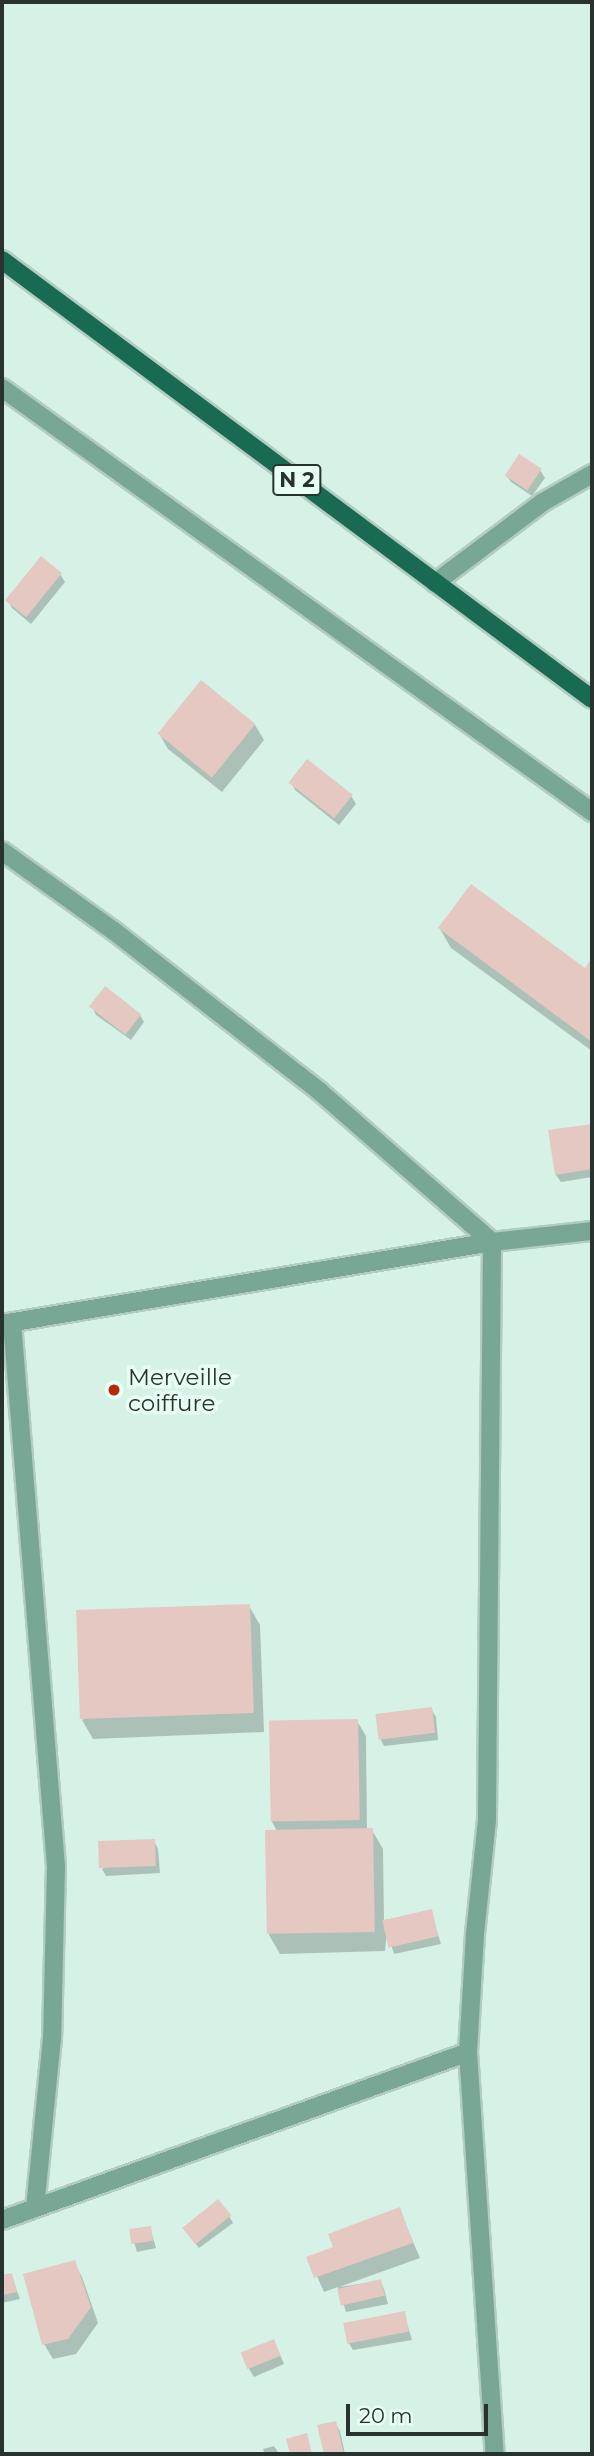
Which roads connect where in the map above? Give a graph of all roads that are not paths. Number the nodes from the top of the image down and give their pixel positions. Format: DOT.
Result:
graph roads {
  1 [pos="2,260"];
  2 [pos="2,388"];
  3 [pos="592,474"];
  4 [pos="435,583"];
  5 [pos="592,699"];
  6 [pos="592,812"];
  7 [pos="2,851"];
  8 [pos="592,1231"];
  9 [pos="492,1242"];
  10 [pos="7,1323"];
  11 [pos="468,2052"];
  12 [pos="35,2208"];
  13 [pos="2,2220"];
  14 [pos="495,2454"];
  1 -- 4 [label="main road, N 2"];
  2 -- 6 [label="street"];
  3 -- 4 [label="street"];
  4 -- 5 [label="main road, N 2"];
  7 -- 9 [label="street"];
  8 -- 9 [label="street"];
  9 -- 10 [label="street"];
  9 -- 11 [label="street"];
  10 -- 12 [label="street"];
  11 -- 12 [label="street"];
  11 -- 14 [label="street"];
  12 -- 13 [label="street"];
}
